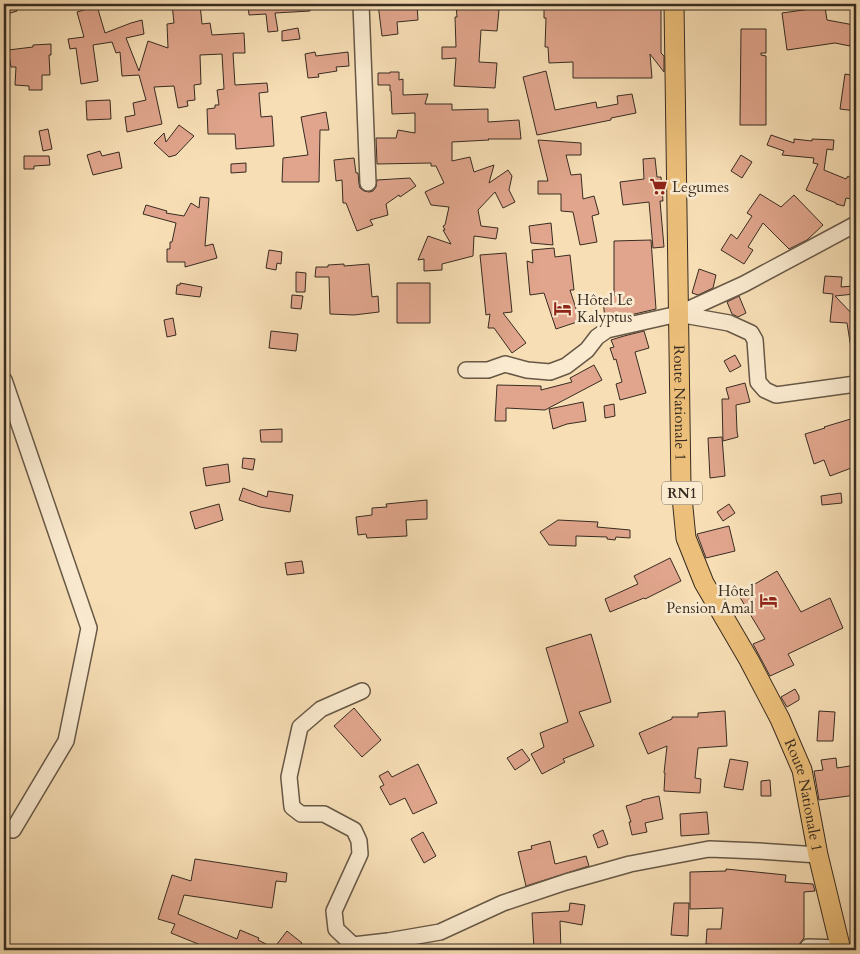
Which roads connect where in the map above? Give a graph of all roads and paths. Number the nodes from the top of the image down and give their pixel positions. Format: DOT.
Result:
graph roads {
  1 [pos="361,4"];
  2 [pos="674,4"];
  3 [pos="368,183"];
  4 [pos="856,224"];
  5 [pos="678,314"];
  6 [pos="466,370"];
  7 [pos="4,380"];
  8 [pos="856,384"];
  9 [pos="362,691"];
  10 [pos="13,830"];
  11 [pos="818,855"];
  12 [pos="808,947"];
  13 [pos="841,949"];
  1 -- 3 [label="street"];
  2 -- 5 [label="main road, Route Nationale 1 / RN1"];
  4 -- 5 [label="street"];
  5 -- 6 [label="street"];
  5 -- 8 [label="street"];
  5 -- 11 [label="main road, Route Nationale 1 / RN1"];
  7 -- 10 [label="street"];
  9 -- 11 [label="street"];
  11 -- 13 [label="main road, Route Nationale 1 / RN1"];
  12 -- 13 [label="street"];
}
